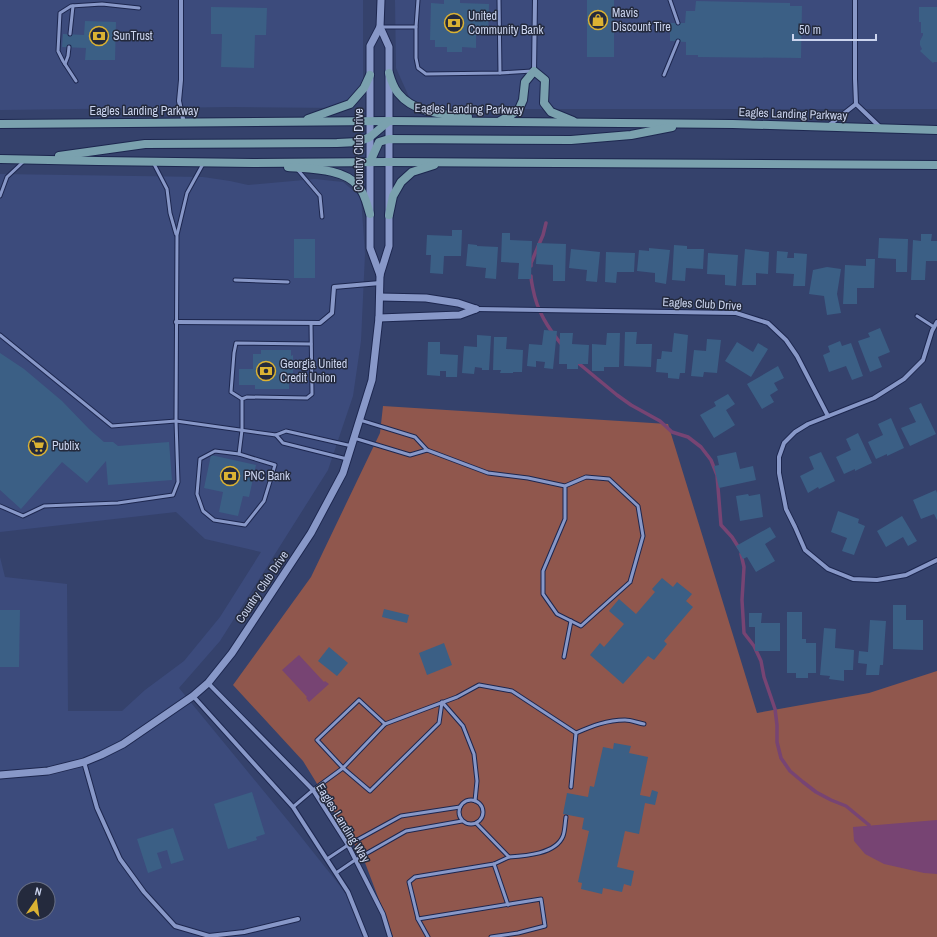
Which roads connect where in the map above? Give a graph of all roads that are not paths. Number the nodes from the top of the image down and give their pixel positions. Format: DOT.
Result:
graph roads {
  1 [pos="181,0"];
  2 [pos="381,0"];
  3 [pos="418,0"];
  4 [pos="499,0"];
  5 [pos="535,0"];
  6 [pos="670,0"];
  7 [pos="855,0"];
  8 [pos="73,6"];
  9 [pos="139,8"];
  10 [pos="678,23"];
  11 [pos="380,26"];
  12 [pos="416,27"];
  13 [pos="70,34"];
  14 [pos="678,42"];
  15 [pos="69,48"];
  16 [pos="65,64"];
  17 [pos="534,71"];
  18 [pos="389,73"];
  19 [pos="500,74"];
  20 [pos="370,75"];
  21 [pos="664,75"];
  22 [pos="76,80"];
  23 [pos="856,104"];
  24 [pos="370,121"];
  25 [pos="389,121"];
  26 [pos="300,122"];
  27 [pos="499,122"];
  28 [pos="577,122"];
  29 [pos="184,123"];
  30 [pos="0,124"];
  31 [pos="689,124"];
  32 [pos="827,126"];
  33 [pos="882,129"];
  34 [pos="937,130"];
  35 [pos="370,136"];
  36 [pos="389,139"];
  37 [pos="0,159"];
  38 [pos="25,159"];
  39 [pos="35,160"];
  40 [pos="153,162"];
  41 [pos="204,162"];
  42 [pos="370,162"];
  43 [pos="389,162"];
  44 [pos="447,162"];
  45 [pos="253,163"];
  46 [pos="937,165"];
  47 [pos="296,168"];
  48 [pos="0,196"];
  49 [pos="370,214"];
  50 [pos="389,215"];
  51 [pos="322,216"];
  52 [pos="177,235"];
  53 [pos="380,275"];
  54 [pos="235,280"];
  55 [pos="288,282"];
  56 [pos="380,283"];
  57 [pos="380,297"];
  58 [pos="476,309"];
  59 [pos="916,316"];
  60 [pos="379,318"];
  61 [pos="176,322"];
  62 [pos="937,322"];
  63 [pos="311,323"];
  64 [pos="934,327"];
  65 [pos="0,335"];
  66 [pos="311,344"];
  67 [pos="242,399"];
  68 [pos="828,416"];
  69 [pos="176,420"];
  70 [pos="360,420"];
  71 [pos="242,430"];
  72 [pos="276,435"];
  73 [pos="354,438"];
  74 [pos="352,446"];
  75 [pos="427,450"];
  76 [pos="239,454"];
  77 [pos="347,459"];
  78 [pos="565,486"];
  79 [pos="0,506"];
  80 [pos="937,560"];
  81 [pos="572,621"];
  82 [pos="564,657"];
  83 [pos="208,683"];
  84 [pos="193,696"];
  85 [pos="442,702"];
  86 [pos="385,724"];
  87 [pos="644,724"];
  88 [pos="576,733"];
  89 [pos="84,762"];
  90 [pos="343,768"];
  91 [pos="0,775"];
  92 [pos="571,787"];
  93 [pos="313,790"];
  94 [pos="475,801"];
  95 [pos="460,806"];
  96 [pos="293,807"];
  97 [pos="566,817"];
  98 [pos="462,821"];
  99 [pos="476,823"];
  100 [pos="348,845"];
  101 [pos="509,857"];
  102 [pos="327,859"];
  103 [pos="355,860"];
  104 [pos="494,864"];
  105 [pos="336,873"];
  106 [pos="508,905"];
  107 [pos="298,918"];
  108 [pos="418,919"];
  109 [pos="224,936"];
  110 [pos="366,937"];
  111 [pos="390,937"];
  112 [pos="428,937"];
  113 [pos="491,937"];
  1 -- 29 [label="street"];
  2 -- 11 [label="street, Country Club Drive"];
  3 -- 12 [label="lane"];
  4 -- 19 [label="lane"];
  5 -- 17 [label="street"];
  6 -- 10 [label="lane"];
  7 -- 23 [label="street"];
  8 -- 9 [label="lane"];
  8 -- 13 [label="lane"];
  8 -- 16 [label="lane"];
  11 -- 12 [label="lane"];
  11 -- 18 [label="street, Country Club Drive"];
  11 -- 20 [label="street, Country Club Drive"];
  12 -- 19 [label="lane"];
  14 -- 21 [label="lane"];
  15 -- 16 [label="lane"];
  16 -- 22 [label="lane"];
  17 -- 19 [label="lane"];
  17 -- 27 [label="main road"];
  17 -- 28 [label="main road"];
  18 -- 25 [label="street, Country Club Drive"];
  18 -- 27 [label="main road"];
  20 -- 24 [label="street, Country Club Drive"];
  20 -- 26 [label="main road"];
  23 -- 32 [label="street"];
  23 -- 33 [label="street"];
  24 -- 25 [label="main road, Eagles Landing Parkway"];
  24 -- 26 [label="main road, Eagles Landing Parkway"];
  24 -- 35 [label="street, Country Club Drive"];
  25 -- 27 [label="main road, Eagles Landing Parkway"];
  25 -- 35 [label="main road"];
  25 -- 36 [label="street, Country Club Drive"];
  26 -- 29 [label="main road, Eagles Landing Parkway"];
  27 -- 28 [label="main road, Eagles Landing Parkway"];
  28 -- 31 [label="main road, Eagles Landing Parkway"];
  29 -- 30 [label="main road, Eagles Landing Parkway"];
  31 -- 32 [label="main road, Eagles Landing Parkway"];
  31 -- 36 [label="main road"];
  32 -- 33 [label="main road, Eagles Landing Parkway"];
  33 -- 34 [label="main road, Eagles Landing Parkway"];
  35 -- 39 [label="main road"];
  35 -- 42 [label="street, Country Club Drive"];
  36 -- 42 [label="main road"];
  36 -- 43 [label="street, Country Club Drive"];
  37 -- 38 [label="main road"];
  38 -- 39 [label="main road"];
  38 -- 48 [label="lane"];
  39 -- 40 [label="main road"];
  40 -- 41 [label="main road"];
  40 -- 52 [label="lane"];
  41 -- 45 [label="main road"];
  41 -- 52 [label="lane"];
  42 -- 43 [label="main road"];
  42 -- 45 [label="main road"];
  42 -- 49 [label="street, Country Club Drive"];
  43 -- 44 [label="main road"];
  43 -- 50 [label="street, Country Club Drive"];
  44 -- 46 [label="main road"];
  44 -- 50 [label="main road"];
  45 -- 47 [label="main road"];
  47 -- 49 [label="main road"];
  47 -- 51 [label="lane"];
  49 -- 53 [label="street, Country Club Drive"];
  50 -- 53 [label="street, Country Club Drive"];
  52 -- 61 [label="lane"];
  53 -- 56 [label="street, Country Club Drive"];
  54 -- 55 [label="lane"];
  56 -- 57 [label="street, Country Club Drive"];
  56 -- 63 [label="street"];
  57 -- 58 [label="street"];
  57 -- 60 [label="street, Country Club Drive"];
  58 -- 60 [label="street"];
  58 -- 68 [label="street, Eagles Club Drive"];
  59 -- 64 [label="lane"];
  60 -- 70 [label="street, Country Club Drive"];
  61 -- 63 [label="street"];
  61 -- 69 [label="lane"];
  62 -- 64 [label="street"];
  63 -- 66 [label="lane"];
  64 -- 68 [label="street"];
  65 -- 69 [label="lane"];
  66 -- 67 [label="lane"];
  66 -- 67 [label="lane"];
  67 -- 71 [label="lane"];
  68 -- 80 [label="street"];
  69 -- 71 [label="lane"];
  69 -- 79 [label="lane"];
  70 -- 73 [label="street, Country Club Drive"];
  70 -- 75 [label="lane"];
  71 -- 72 [label="lane"];
  71 -- 76 [label="lane"];
  72 -- 74 [label="lane"];
  72 -- 77 [label="lane"];
  73 -- 74 [label="street, Country Club Drive"];
  73 -- 75 [label="lane"];
  74 -- 77 [label="street, Country Club Drive"];
  75 -- 78 [label="lane"];
  76 -- 76 [label="lane"];
  77 -- 83 [label="street, Country Club Drive"];
  78 -- 81 [label="lane"];
  78 -- 81 [label="lane"];
  81 -- 82 [label="lane"];
  83 -- 84 [label="street, Country Club Drive"];
  83 -- 93 [label="street, Eagles Landing Way"];
  84 -- 89 [label="street, Country Club Drive"];
  84 -- 96 [label="street"];
  85 -- 86 [label="lane"];
  85 -- 88 [label="lane"];
  85 -- 90 [label="lane"];
  85 -- 94 [label="lane"];
  86 -- 90 [label="lane"];
  86 -- 90 [label="lane"];
  87 -- 88 [label="lane"];
  88 -- 92 [label="lane"];
  89 -- 91 [label="street, Country Club Drive"];
  89 -- 109 [label="street"];
  90 -- 93 [label="lane"];
  93 -- 96 [label="lane"];
  93 -- 100 [label="street, Eagles Landing Way"];
  94 -- 95 [label="lane"];
  94 -- 99 [label="lane"];
  95 -- 98 [label="lane"];
  95 -- 100 [label="lane"];
  96 -- 102 [label="street"];
  97 -- 101 [label="lane"];
  98 -- 99 [label="lane"];
  98 -- 103 [label="lane"];
  99 -- 101 [label="lane"];
  100 -- 102 [label="lane"];
  100 -- 103 [label="street, Eagles Landing Way"];
  101 -- 104 [label="lane"];
  102 -- 105 [label="street"];
  103 -- 105 [label="lane"];
  103 -- 111 [label="street, Eagles Landing Way"];
  104 -- 106 [label="lane"];
  104 -- 108 [label="lane"];
  105 -- 110 [label="street"];
  106 -- 108 [label="lane"];
  106 -- 113 [label="lane"];
  107 -- 109 [label="street"];
  108 -- 112 [label="lane"];
}
